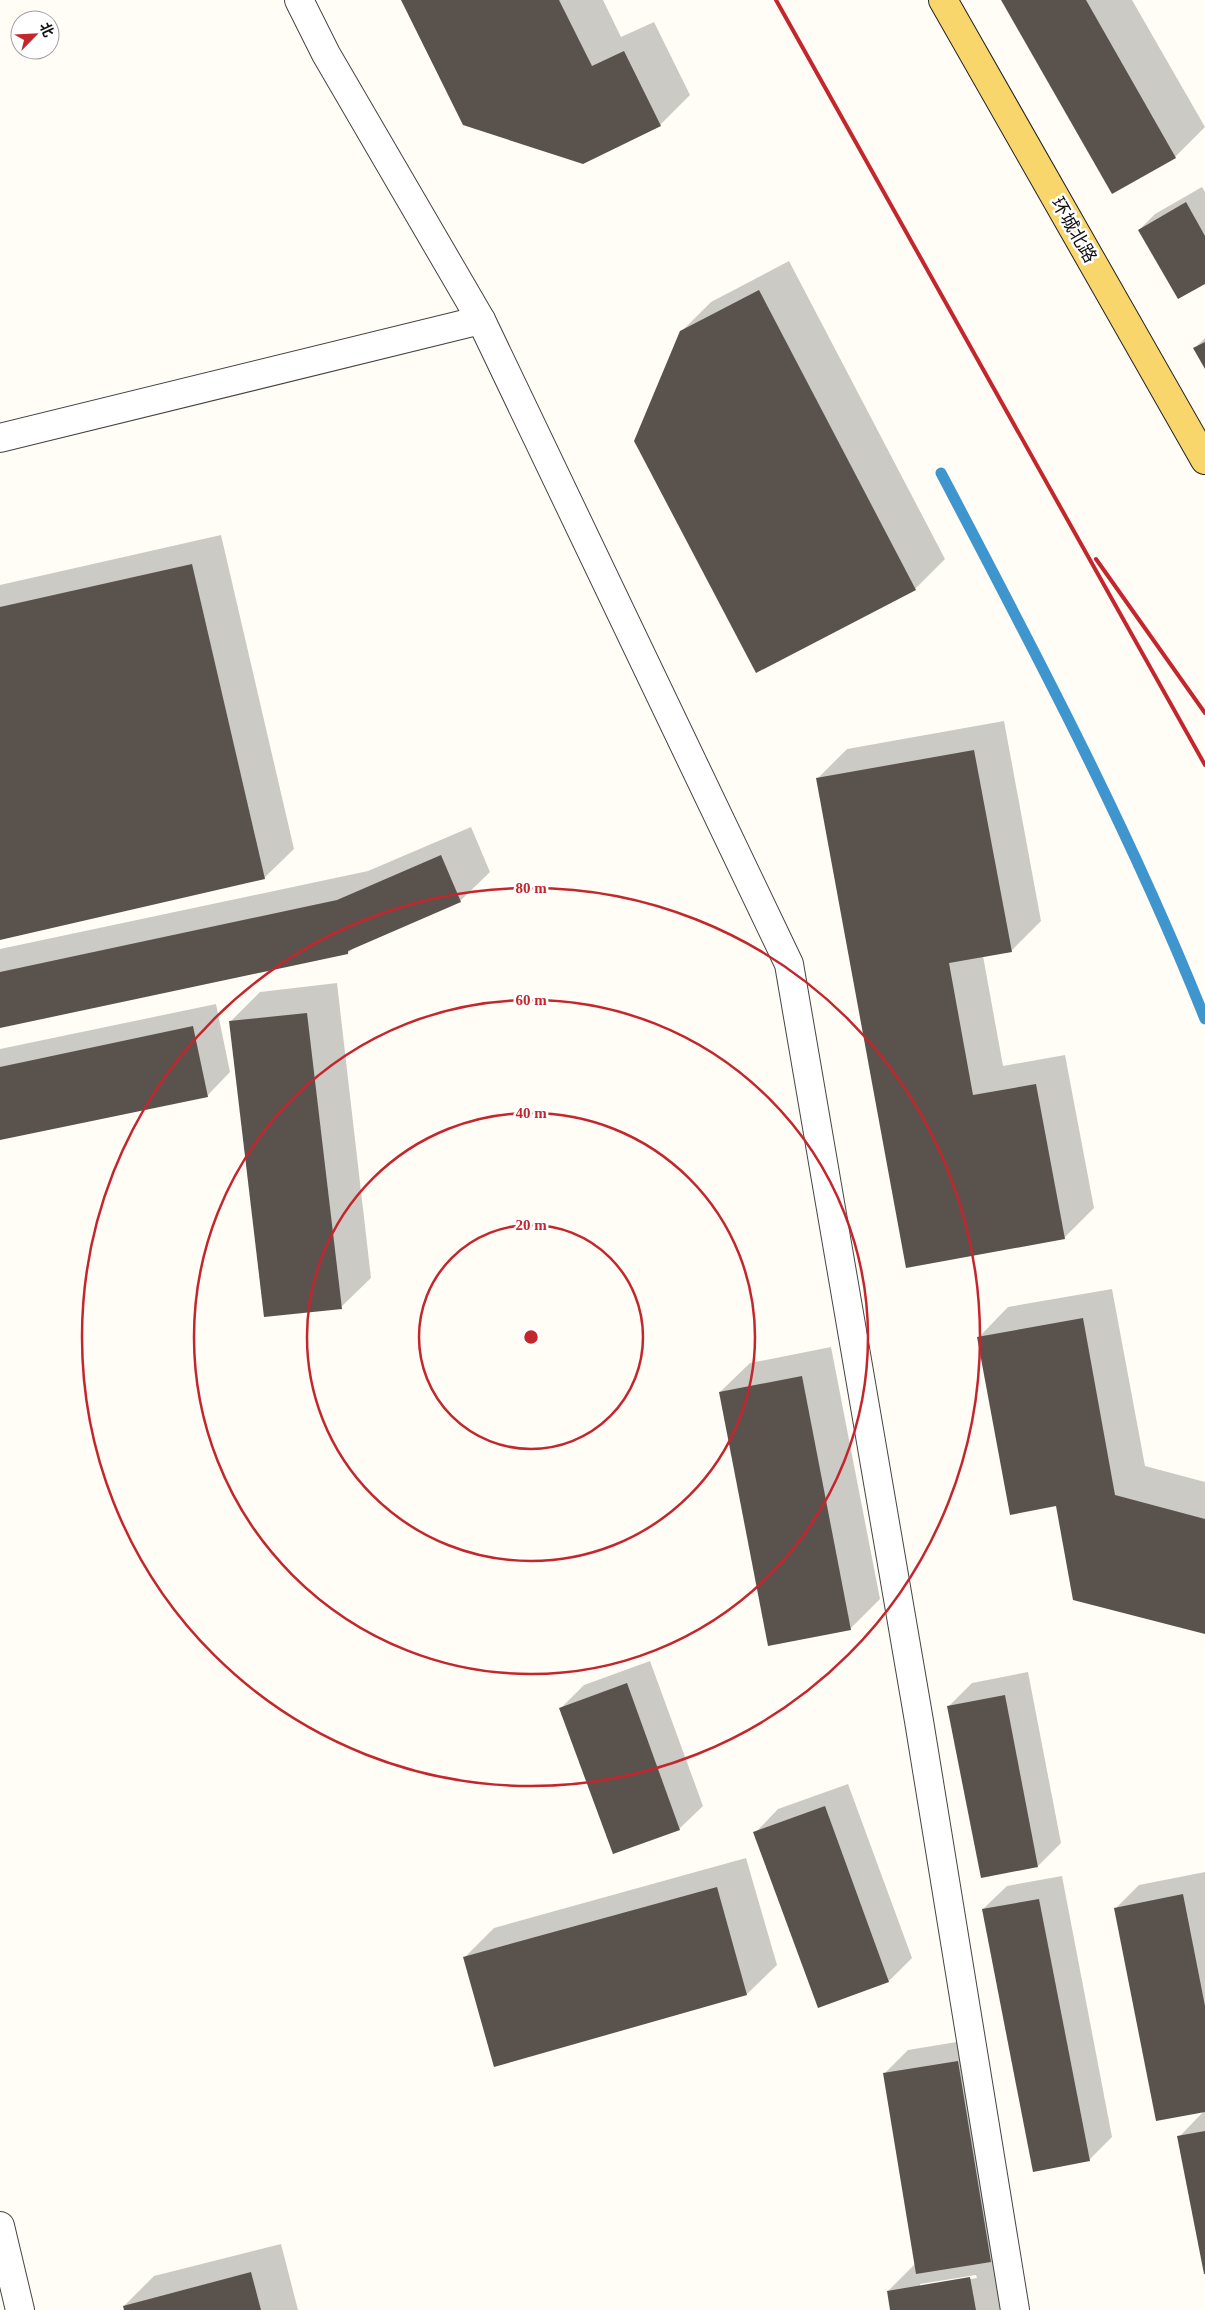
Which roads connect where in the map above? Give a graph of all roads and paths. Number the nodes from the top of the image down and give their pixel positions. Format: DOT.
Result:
graph roads {
  1 [pos="299,0"];
  2 [pos="943,0"];
  3 [pos="481,320"];
  4 [pos="0,438"];
  5 [pos="1205,460"];
  6 [pos="0,2226"];
  7 [pos="20,2310"];
  8 [pos="1015,2310"];
  1 -- 3 [label="street"];
  2 -- 5 [label="main road, 环城北路"];
  3 -- 4 [label="street"];
  3 -- 8 [label="street"];
  6 -- 7 [label="street"];
}
